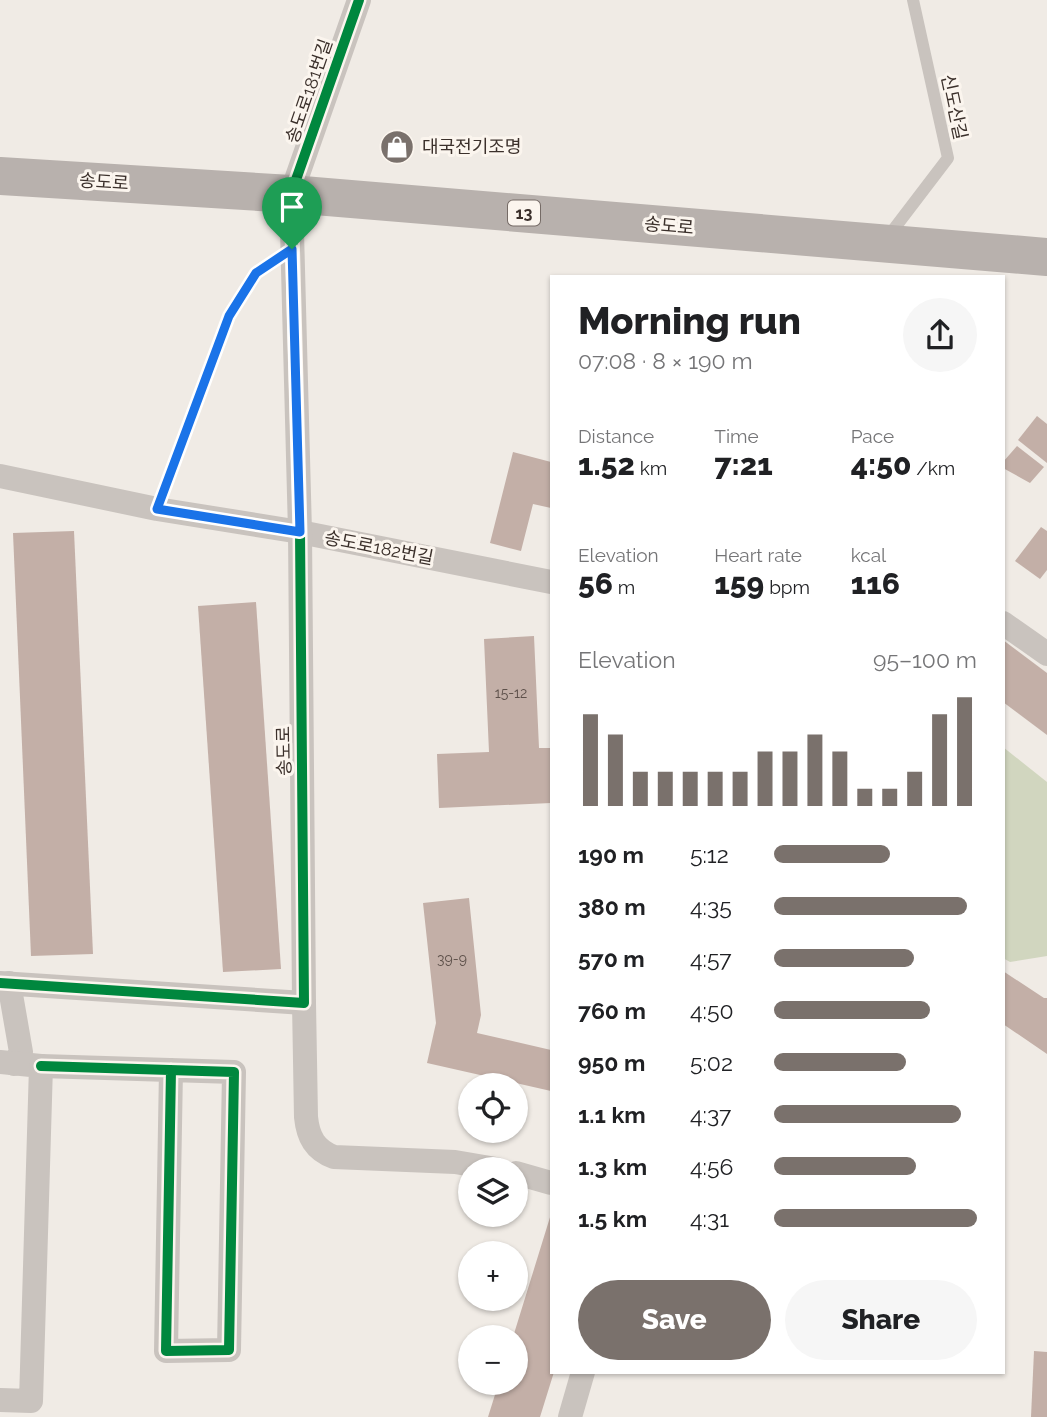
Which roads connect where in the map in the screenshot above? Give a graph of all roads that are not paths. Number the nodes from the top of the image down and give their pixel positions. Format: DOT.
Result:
graph roads {
  1 [pos="359,0"];
  2 [pos="913,0"];
  3 [pos="0,176"];
  4 [pos="291,194"];
  5 [pos="883,244"];
  6 [pos="292,249"];
  7 [pos="1047,257"];
  8 [pos="0,476"];
  9 [pos="157,509"];
  10 [pos="300,532"];
  11 [pos="550,582"];
  12 [pos="1005,623"];
  13 [pos="1047,654"];
  14 [pos="4,983"];
  15 [pos="304,1003"];
  16 [pos="7,1063"];
  17 [pos="41,1066"];
  18 [pos="171,1070"];
  19 [pos="458,1163"];
  20 [pos="528,1176"];
  21 [pos="550,1183"];
  22 [pos="582,1374"];
  23 [pos="0,1400"];
  24 [pos="570,1417"];
  1 -- 4 [label="street, 송도로181번길"];
  2 -- 5 [label="lane, 신도산길"];
  3 -- 4 [label="main road, 송도로 / 13"];
  4 -- 5 [label="main road, 송도로 / 13"];
  4 -- 6 [label="street, 송도로"];
  5 -- 7 [label="main road, 송도로 / 13"];
  6 -- 9 [label="lane"];
  6 -- 10 [label="street, 송도로"];
  8 -- 9 [label="street, 송도로182번길"];
  9 -- 10 [label="street, 송도로182번길"];
  10 -- 11 [label="street, 송도로182번길"];
  10 -- 15 [label="street, 송도로"];
  12 -- 13 [label="street"];
  14 -- 15 [label="street"];
  14 -- 16 [label="street"];
  15 -- 19 [label="street, 송도로"];
  16 -- 17 [label="street"];
  17 -- 18 [label="street"];
  17 -- 23 [label="street"];
  18 -- 18 [label="street"];
  20 -- 21 [label="street"];
  22 -- 24 [label="street"];
}
